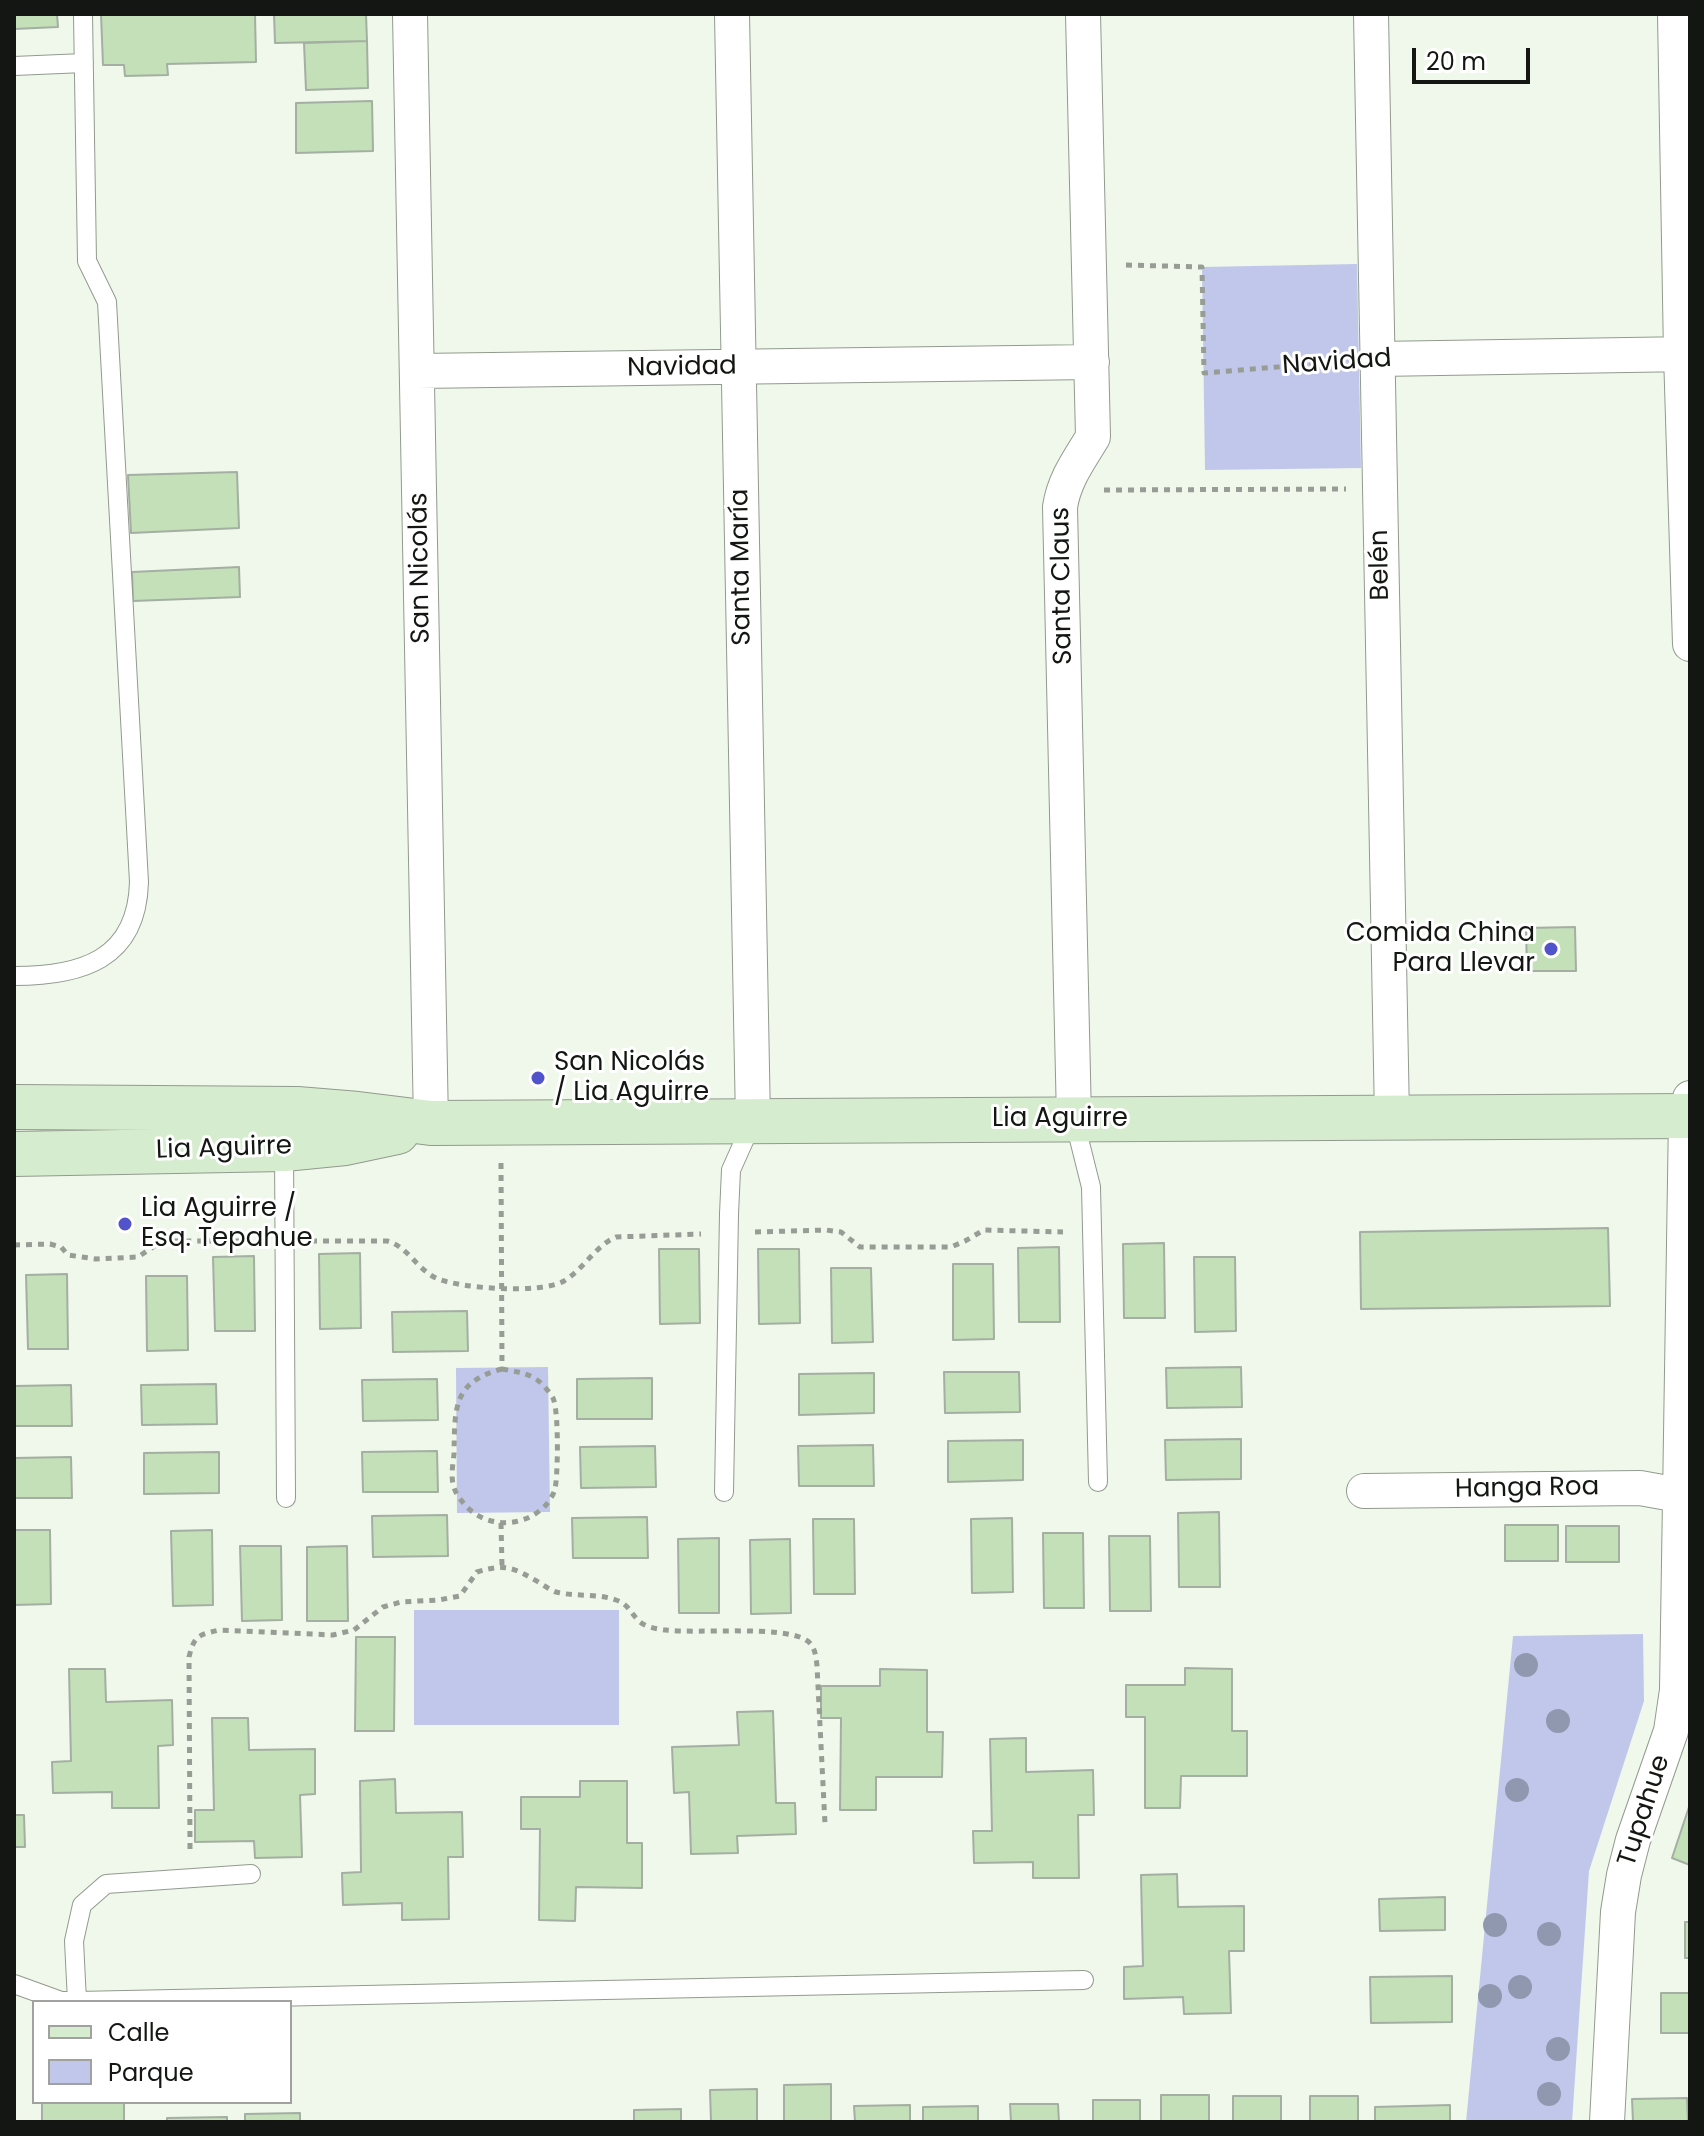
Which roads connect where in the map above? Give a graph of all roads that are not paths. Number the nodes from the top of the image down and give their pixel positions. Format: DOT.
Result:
graph roads {
  1 [pos="83,14"];
  2 [pos="410,14"];
  3 [pos="732,14"];
  4 [pos="1083,14"];
  5 [pos="1371,14"];
  6 [pos="1675,14"];
  7 [pos="84,63"];
  8 [pos="14,66"];
  9 [pos="1686,354"];
  10 [pos="1377,359"];
  11 [pos="1092,362"];
  12 [pos="739,367"];
  13 [pos="417,371"];
  14 [pos="1690,644"];
  15 [pos="14,976"];
  16 [pos="14,1107"];
  17 [pos="1689,1110"];
  18 [pos="1392,1117"];
  19 [pos="1074,1119"];
  20 [pos="753,1121"];
  21 [pos="431,1123"];
  22 [pos="284,1149"];
  23 [pos="14,1154"];
  24 [pos="1098,1482"];
  25 [pos="1364,1491"];
  26 [pos="724,1492"];
  27 [pos="1685,1496"];
  28 [pos="286,1498"];
  29 [pos="251,1874"];
  30 [pos="1084,1980"];
  31 [pos="14,1984"];
  32 [pos="58,2000"];
  33 [pos="77,2000"];
  34 [pos="125,2000"];
  35 [pos="1607,2122"];
  1 -- 7 [label="lane"];
  2 -- 13 [label="street, San Nicolás"];
  3 -- 12 [label="street, Santa María"];
  4 -- 11 [label="street, Santa Claus"];
  5 -- 10 [label="street, Belén"];
  6 -- 9 [label="street"];
  7 -- 8 [label="lane"];
  7 -- 15 [label="lane"];
  9 -- 10 [label="street, Navidad"];
  9 -- 14 [label="street"];
  10 -- 18 [label="street, Belén"];
  11 -- 12 [label="street, Navidad"];
  11 -- 19 [label="street, Santa Claus"];
  12 -- 13 [label="street, Navidad"];
  12 -- 20 [label="street, Santa María"];
  13 -- 21 [label="street, San Nicolás"];
  16 -- 21 [label="main road, Lia Aguirre"];
  17 -- 18 [label="main road, Lia Aguirre"];
  17 -- 27 [label="street, Tupahue"];
  18 -- 19 [label="main road, Lia Aguirre"];
  19 -- 20 [label="main road, Lia Aguirre"];
  19 -- 24 [label="lane"];
  20 -- 21 [label="main road, Lia Aguirre"];
  20 -- 26 [label="lane"];
  21 -- 22 [label="main road, Lia Aguirre"];
  22 -- 23 [label="main road, Lia Aguirre"];
  22 -- 28 [label="lane"];
  25 -- 27 [label="street, Hanga Roa"];
  27 -- 35 [label="street, Tupahue"];
  29 -- 33 [label="lane"];
  30 -- 34 [label="lane"];
  31 -- 32 [label="lane"];
}
